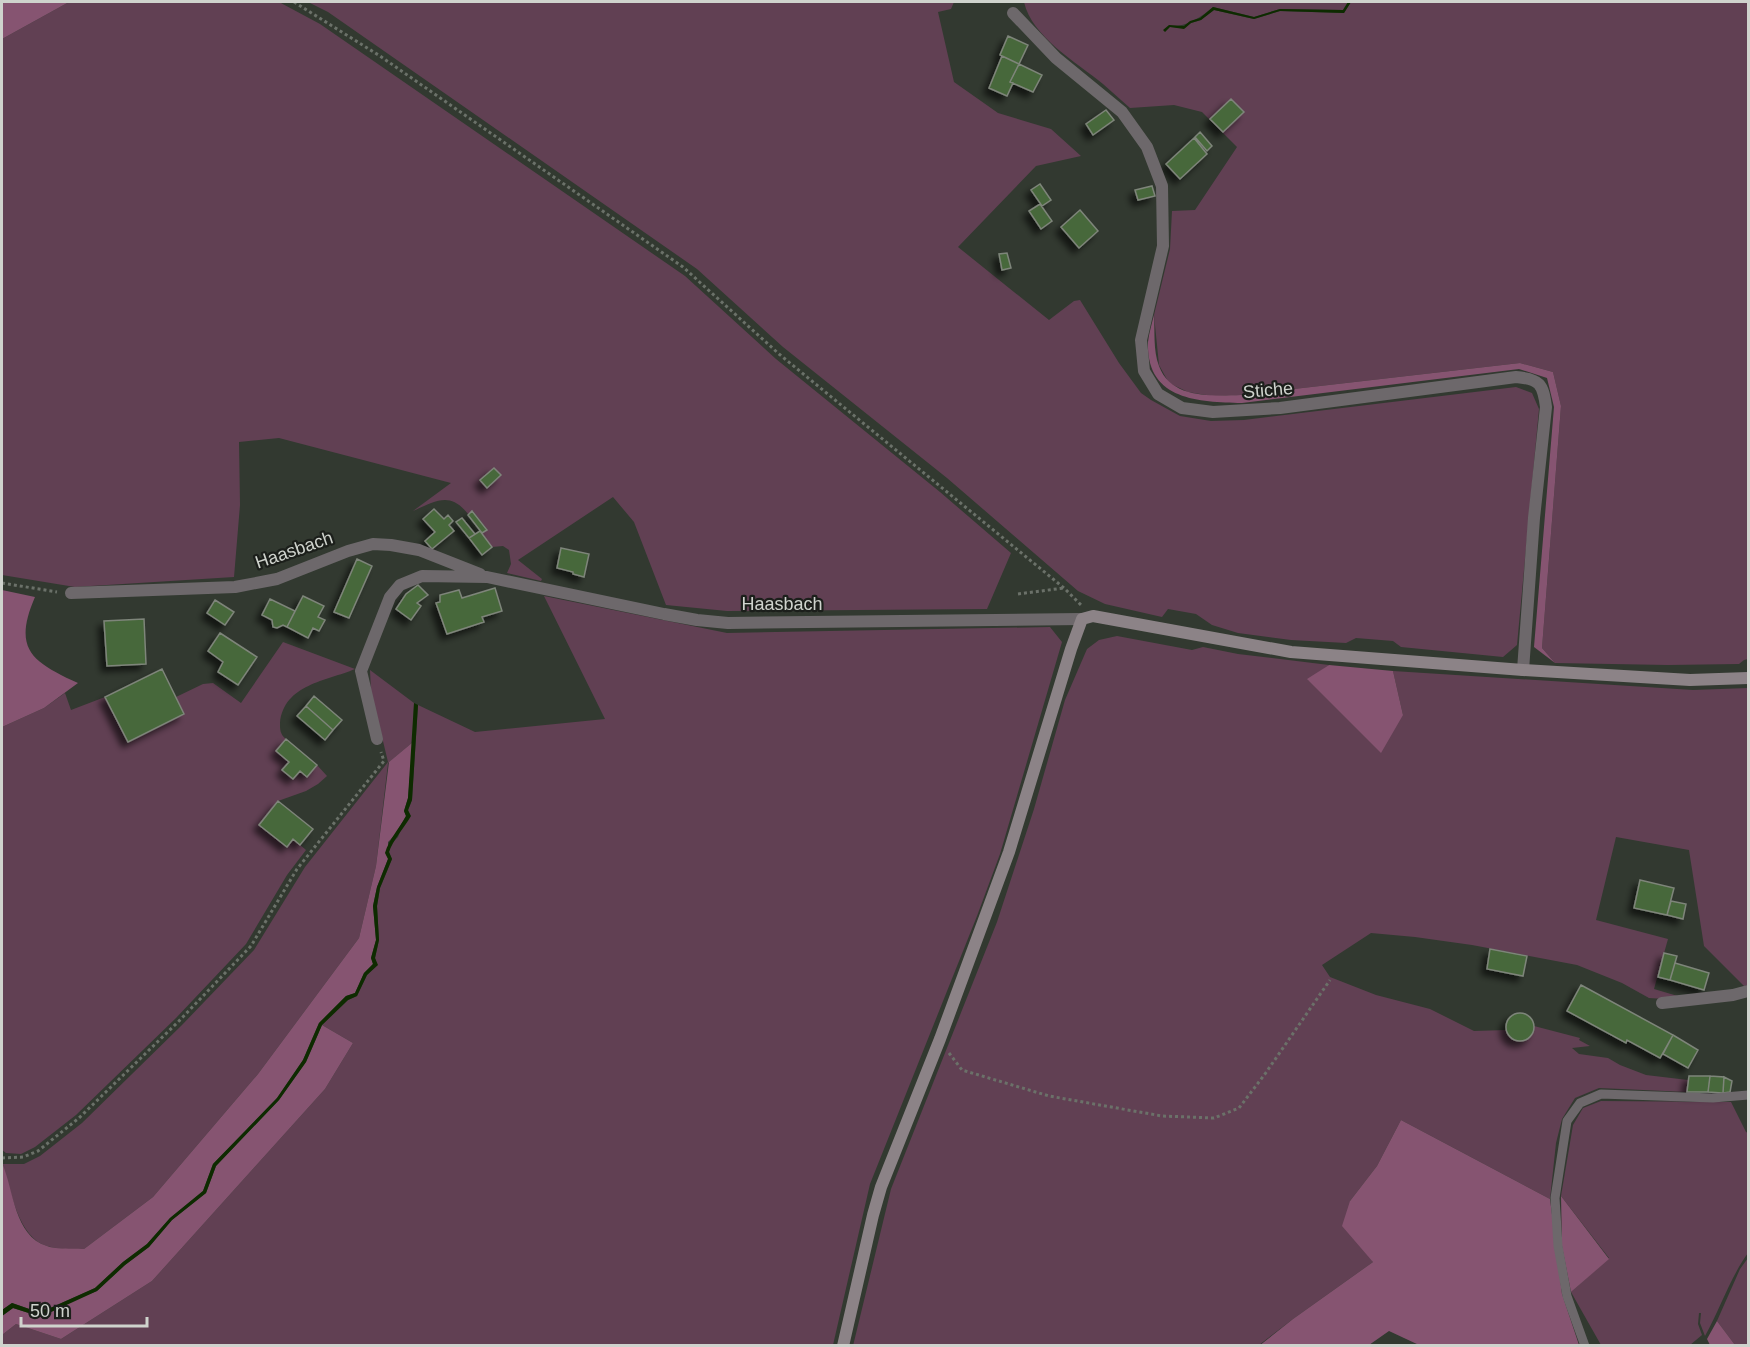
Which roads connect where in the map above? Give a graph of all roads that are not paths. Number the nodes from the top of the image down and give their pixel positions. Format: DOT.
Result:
graph roads {
  1 [pos="1013,13"];
  2 [pos="487,577"];
  3 [pos="71,593"];
  4 [pos="1087,618"];
  5 [pos="1523,670"];
  6 [pos="1749,678"];
  7 [pos="378,739"];
  8 [pos="1749,991"];
  9 [pos="1662,1003"];
  10 [pos="1749,1095"];
  11 [pos="843,1346"];
  12 [pos="1585,1346"];
  1 -- 5 [label="street, Stiche"];
  2 -- 3 [label="street, Haasbach"];
  2 -- 4 [label="street, Haasbach"];
  2 -- 7 [label="street, Haasbach"];
  4 -- 5 [label="street"];
  4 -- 11 [label="street"];
  5 -- 6 [label="street"];
  8 -- 9 [label="street"];
  10 -- 12 [label="lane"];
}
